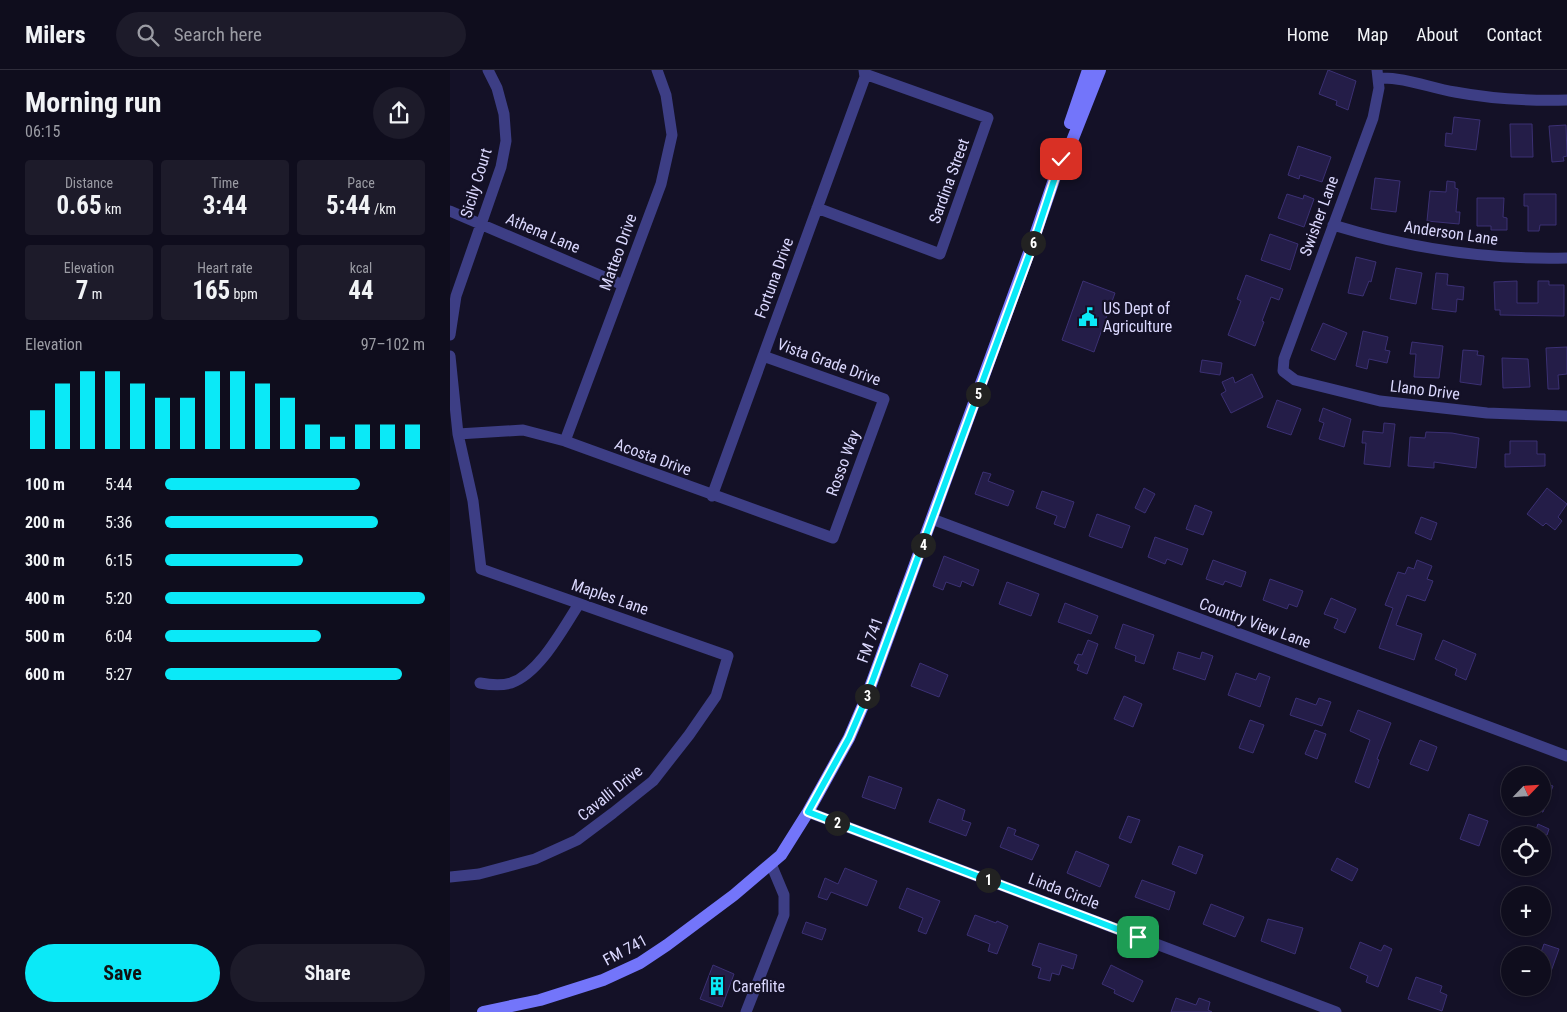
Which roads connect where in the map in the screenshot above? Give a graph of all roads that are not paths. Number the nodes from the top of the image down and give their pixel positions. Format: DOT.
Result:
graph roads {
  1 [pos="488,70"];
  2 [pos="657,70"];
  3 [pos="1088,70"];
  4 [pos="1100,70"];
  5 [pos="865,72"];
  6 [pos="1378,74"];
  7 [pos="1567,100"];
  8 [pos="1061,159"];
  9 [pos="817,208"];
  10 [pos="450,211"];
  11 [pos="481,224"];
  12 [pos="1333,225"];
  13 [pos="1567,258"];
  14 [pos="623,285"];
  15 [pos="450,335"];
  16 [pos="450,356"];
  17 [pos="763,356"];
  18 [pos="1283,372"];
  19 [pos="884,399"];
  20 [pos="1567,416"];
  21 [pos="458,434"];
  22 [pos="565,441"];
  23 [pos="712,496"];
  24 [pos="932,519"];
  25 [pos="833,538"];
  26 [pos="579,604"];
  27 [pos="728,656"];
  28 [pos="480,683"];
  29 [pos="1567,756"];
  30 [pos="808,812"];
  31 [pos="771,864"];
  32 [pos="450,877"];
  33 [pos="483,1012"];
  34 [pos="746,1012"];
  35 [pos="1336,1012"];
  1 -- 11 [label="street, Sicily Court"];
  2 -- 14 [label="street, Matteo Drive"];
  3 -- 8 [label="main road, FM 741 / FM 741"];
  4 -- 8 [label="main road, FM 741 / FM 741"];
  5 -- 9 [label="street, Fortuna Drive"];
  5 -- 9 [label="street, Sardina Street"];
  6 -- 7 [label="street"];
  6 -- 12 [label="street, Swisher Lane"];
  8 -- 24 [label="main road, FM 741 / FM 741"];
  9 -- 17 [label="street, Fortuna Drive"];
  10 -- 11 [label="street, Athena Lane"];
  11 -- 14 [label="street, Athena Lane"];
  11 -- 15 [label="street, Sicily Court"];
  12 -- 13 [label="street, Anderson Lane"];
  12 -- 18 [label="street, Swisher Lane"];
  14 -- 22 [label="street, Matteo Drive"];
  16 -- 21 [label="street"];
  17 -- 19 [label="street, Vista Grade Drive"];
  17 -- 23 [label="street, Fortuna Drive"];
  18 -- 20 [label="street, Llano Drive"];
  19 -- 25 [label="street, Rosso Way"];
  21 -- 22 [label="street, Acosta Drive"];
  21 -- 26 [label="street, Maples Lane"];
  22 -- 23 [label="street, Acosta Drive"];
  23 -- 25 [label="street, Acosta Drive"];
  24 -- 29 [label="street, Country View Lane"];
  24 -- 30 [label="main road, FM 741 / FM 741"];
  26 -- 27 [label="street, Maples Lane"];
  26 -- 28 [label="street"];
  27 -- 32 [label="street, Cavalli Drive"];
  30 -- 31 [label="main road, FM 741 / FM 741"];
  30 -- 35 [label="street, Linda Circle"];
  31 -- 33 [label="main road, FM 741 / FM 741"];
  31 -- 34 [label="street"];
}
